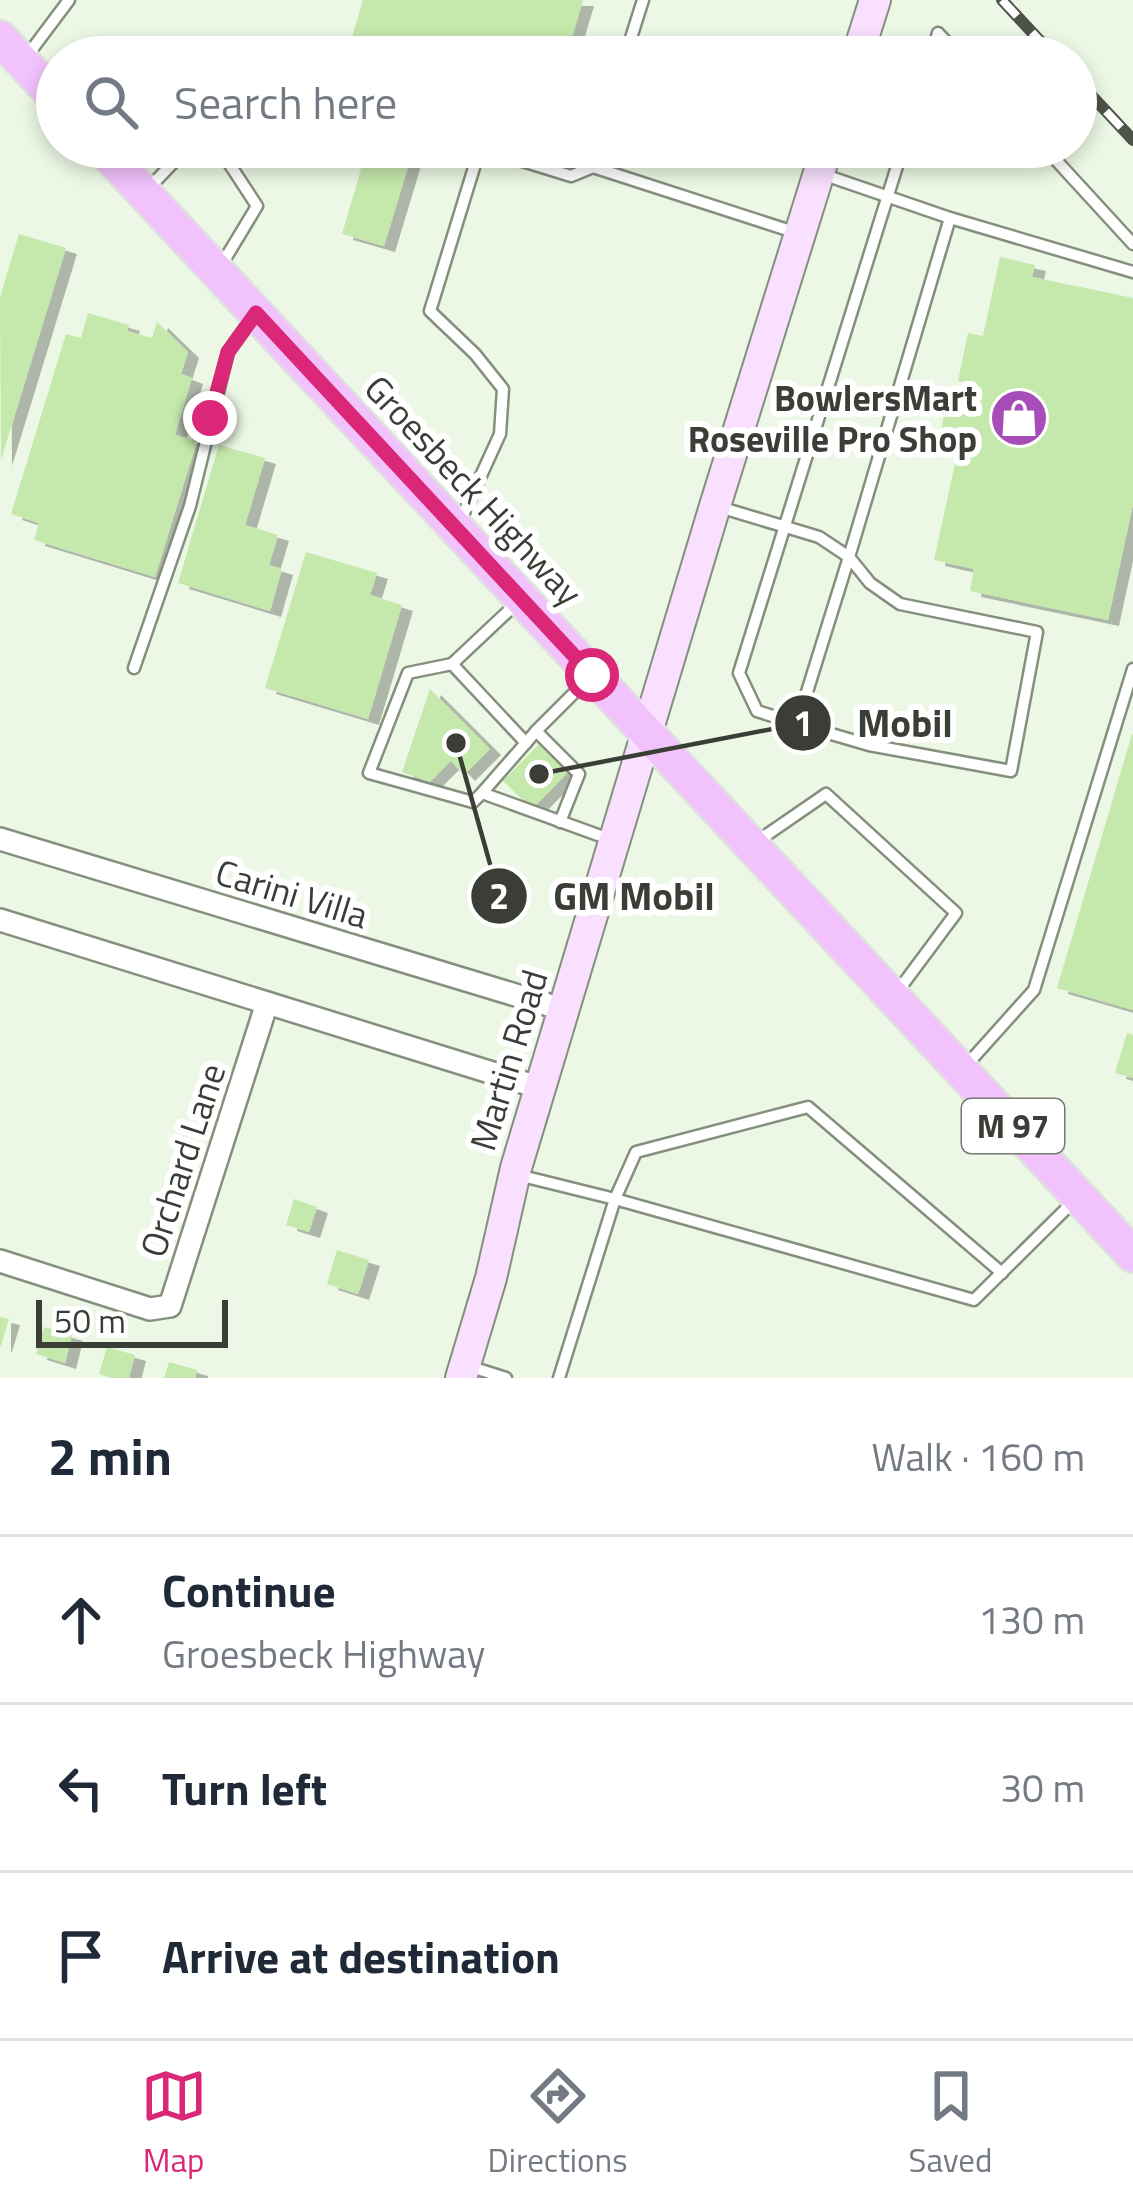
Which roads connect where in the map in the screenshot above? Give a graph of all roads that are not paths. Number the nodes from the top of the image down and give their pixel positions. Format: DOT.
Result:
graph roads {
  1 [pos="69,0"];
  2 [pos="643,0"];
  3 [pos="875,0"];
  4 [pos="632,36"];
  5 [pos="863,36"];
  6 [pos="11,50"];
  7 [pos="36,77"];
  8 [pos="121,168"];
  9 [pos="168,168"];
  10 [pos="232,168"];
  11 [pos="474,168"];
  12 [pos="545,168"];
  13 [pos="590,168"];
  14 [pos="595,168"];
  15 [pos="821,168"];
  16 [pos="837,168"];
  17 [pos="897,168"];
  18 [pos="1063,168"];
  19 [pos="144,193"];
  20 [pos="888,196"];
  21 [pos="950,218"];
  22 [pos="800,234"];
  23 [pos="1133,244"];
  24 [pos="217,272"];
  25 [pos="1133,272"];
  26 [pos="256,313"];
  27 [pos="715,506"];
  28 [pos="783,526"];
  29 [pos="457,529"];
  30 [pos="849,557"];
  31 [pos="522,599"];
  32 [pos="452,664"];
  33 [pos="134,668"];
  34 [pos="1133,669"];
  35 [pos="592,675"];
  36 [pos="797,724"];
  37 [pos="536,731"];
  38 [pos="647,734"];
  39 [pos="526,742"];
  40 [pos="482,794"];
  41 [pos="560,822"];
  42 [pos="0,839"];
  43 [pos="613,841"];
  44 [pos="753,845"];
  45 [pos="0,920"];
  46 [pos="893,997"];
  47 [pos="267,1003"];
  48 [pos="565,1010"];
  49 [pos="962,1071"];
  50 [pos="541,1088"];
  51 [pos="514,1174"];
  52 [pos="1078,1197"];
  53 [pos="615,1199"];
  54 [pos="1133,1255"];
  55 [pos="0,1261"];
  56 [pos="1002,1273"];
  57 [pos="463,1372"];
  58 [pos="506,1378"];
  59 [pos="559,1378"];
  1 -- 6 [label="lane"];
  2 -- 4 [label="lane"];
  3 -- 5 [label="street"];
  6 -- 7 [label="main road"];
  8 -- 19 [label="main road, Groesbeck Highway / M 97"];
  9 -- 19 [label="lane"];
  10 -- 24 [label="lane"];
  11 -- 29 [label="lane"];
  12 -- 13 [label="lane"];
  14 -- 22 [label="lane"];
  15 -- 22 [label="street, Martin Road"];
  16 -- 20 [label="lane"];
  17 -- 20 [label="lane"];
  18 -- 23 [label="lane"];
  19 -- 24 [label="main road, Groesbeck Highway / M 97"];
  20 -- 21 [label="lane"];
  20 -- 28 [label="lane"];
  21 -- 25 [label="lane"];
  21 -- 30 [label="lane"];
  22 -- 27 [label="street, Martin Road"];
  24 -- 26 [label="main road, Groesbeck Highway / M 97"];
  26 -- 29 [label="main road, Groesbeck Highway / M 97"];
  26 -- 33 [label="lane"];
  27 -- 28 [label="lane"];
  27 -- 38 [label="street, Martin Road"];
  28 -- 30 [label="lane"];
  28 -- 36 [label="lane"];
  29 -- 31 [label="main road, Groesbeck Highway / M 97"];
  30 -- 36 [label="lane"];
  30 -- 36 [label="lane"];
  31 -- 32 [label="lane"];
  31 -- 35 [label="main road, Groesbeck Highway / M 97"];
  32 -- 39 [label="lane"];
  32 -- 40 [label="lane"];
  34 -- 49 [label="lane"];
  35 -- 37 [label="lane"];
  35 -- 38 [label="main road, Groesbeck Highway / M 97"];
  37 -- 39 [label="lane"];
  37 -- 41 [label="lane"];
  38 -- 43 [label="street, Martin Road"];
  38 -- 44 [label="main road, Groesbeck Highway / M 97"];
  39 -- 40 [label="lane"];
  40 -- 41 [label="lane"];
  41 -- 43 [label="lane"];
  42 -- 48 [label="street, Carini Villa"];
  43 -- 48 [label="street, Martin Road"];
  44 -- 46 [label="main road, Groesbeck Highway / M 97"];
  44 -- 46 [label="lane"];
  45 -- 47 [label="street"];
  46 -- 49 [label="main road, Groesbeck Highway / M 97"];
  47 -- 50 [label="street"];
  47 -- 55 [label="street, Orchard Lane"];
  48 -- 50 [label="street, Martin Road"];
  49 -- 52 [label="main road, Groesbeck Highway / M 97"];
  50 -- 51 [label="street, Martin Road"];
  51 -- 53 [label="lane"];
  51 -- 57 [label="street, Martin Road"];
  52 -- 54 [label="main road, Groesbeck Highway / M 97"];
  52 -- 56 [label="lane"];
  53 -- 56 [label="lane"];
  53 -- 56 [label="lane"];
  53 -- 59 [label="lane"];
  57 -- 58 [label="lane"];
}
